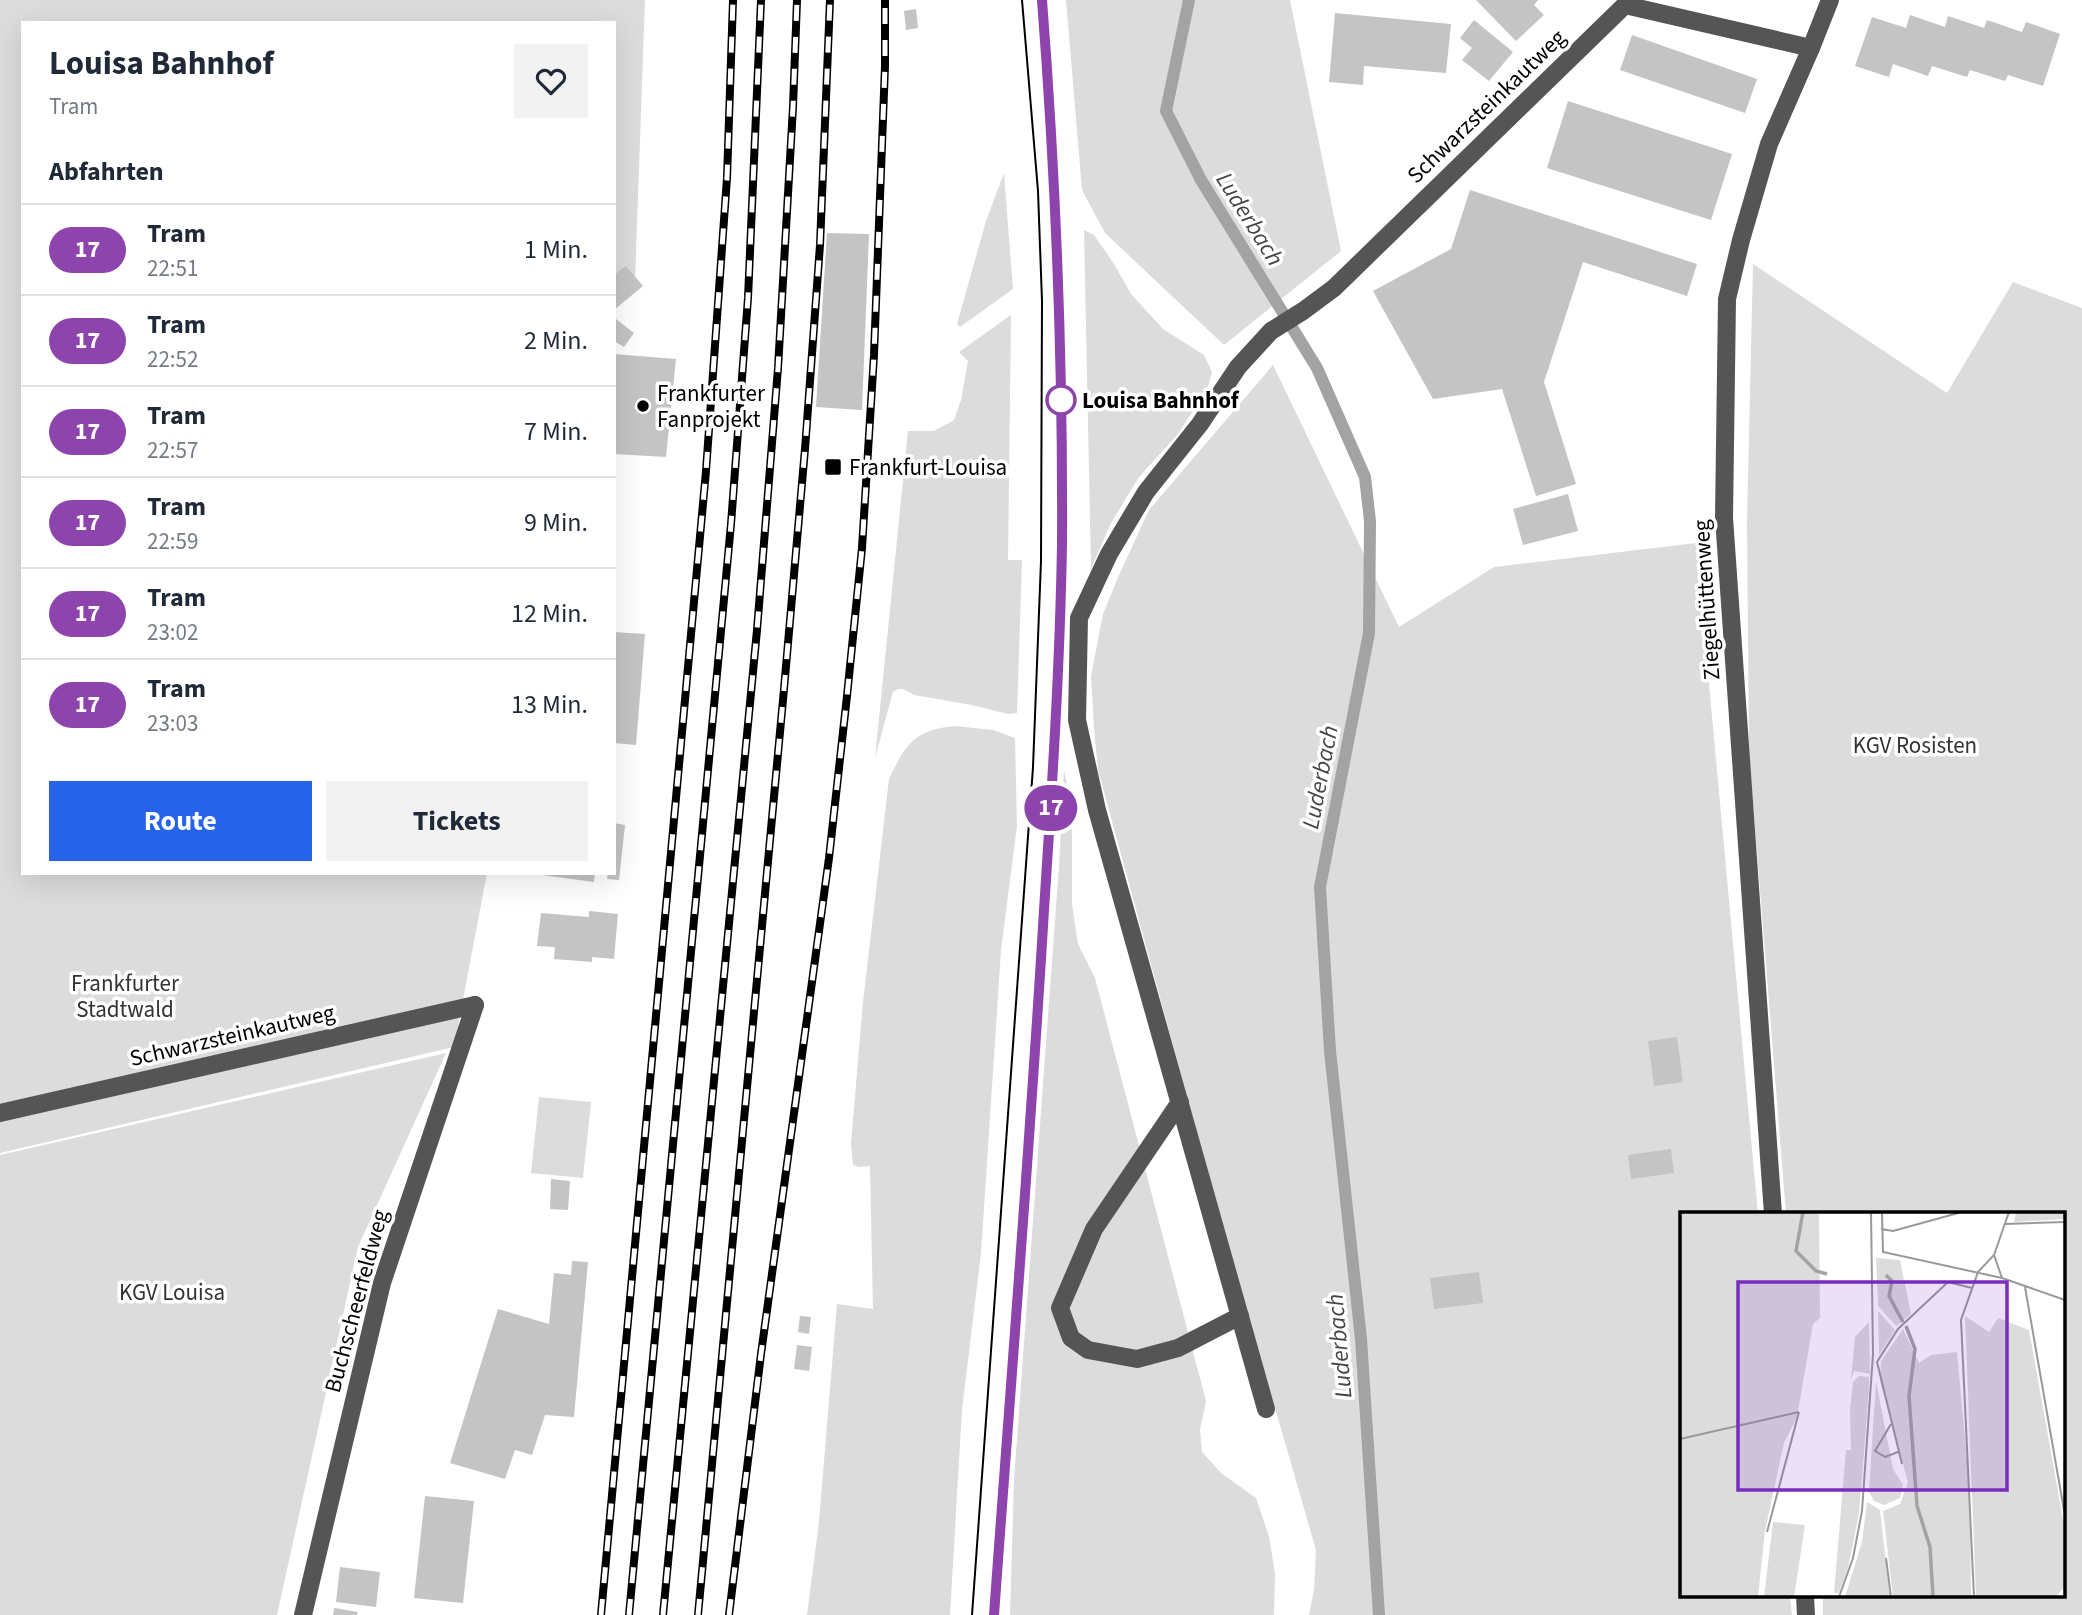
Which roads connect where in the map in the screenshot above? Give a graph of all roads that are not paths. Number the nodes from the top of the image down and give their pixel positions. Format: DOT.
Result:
graph roads {
  1 [pos="1830,0"];
  2 [pos="1811,48"];
  3 [pos="475,1005"];
  4 [pos="1180,1102"];
  5 [pos="0,1113"];
  6 [pos="1773,1212"];
  7 [pos="1240,1316"];
  8 [pos="1266,1409"];
  9 [pos="303,1615"];
  1 -- 2 [label="street, Ziegelhüttenweg"];
  2 -- 4 [label="street, Schwarzsteinkautweg"];
  2 -- 6 [label="street, Ziegelhüttenweg"];
  3 -- 5 [label="street, Schwarzsteinkautweg"];
  3 -- 9 [label="street, Buchscheerfeldweg"];
  4 -- 7 [label="street, Schwarzsteinkautweg"];
  4 -- 7 [label="street"];
  7 -- 8 [label="street, Schwarzsteinkautweg"];
}
